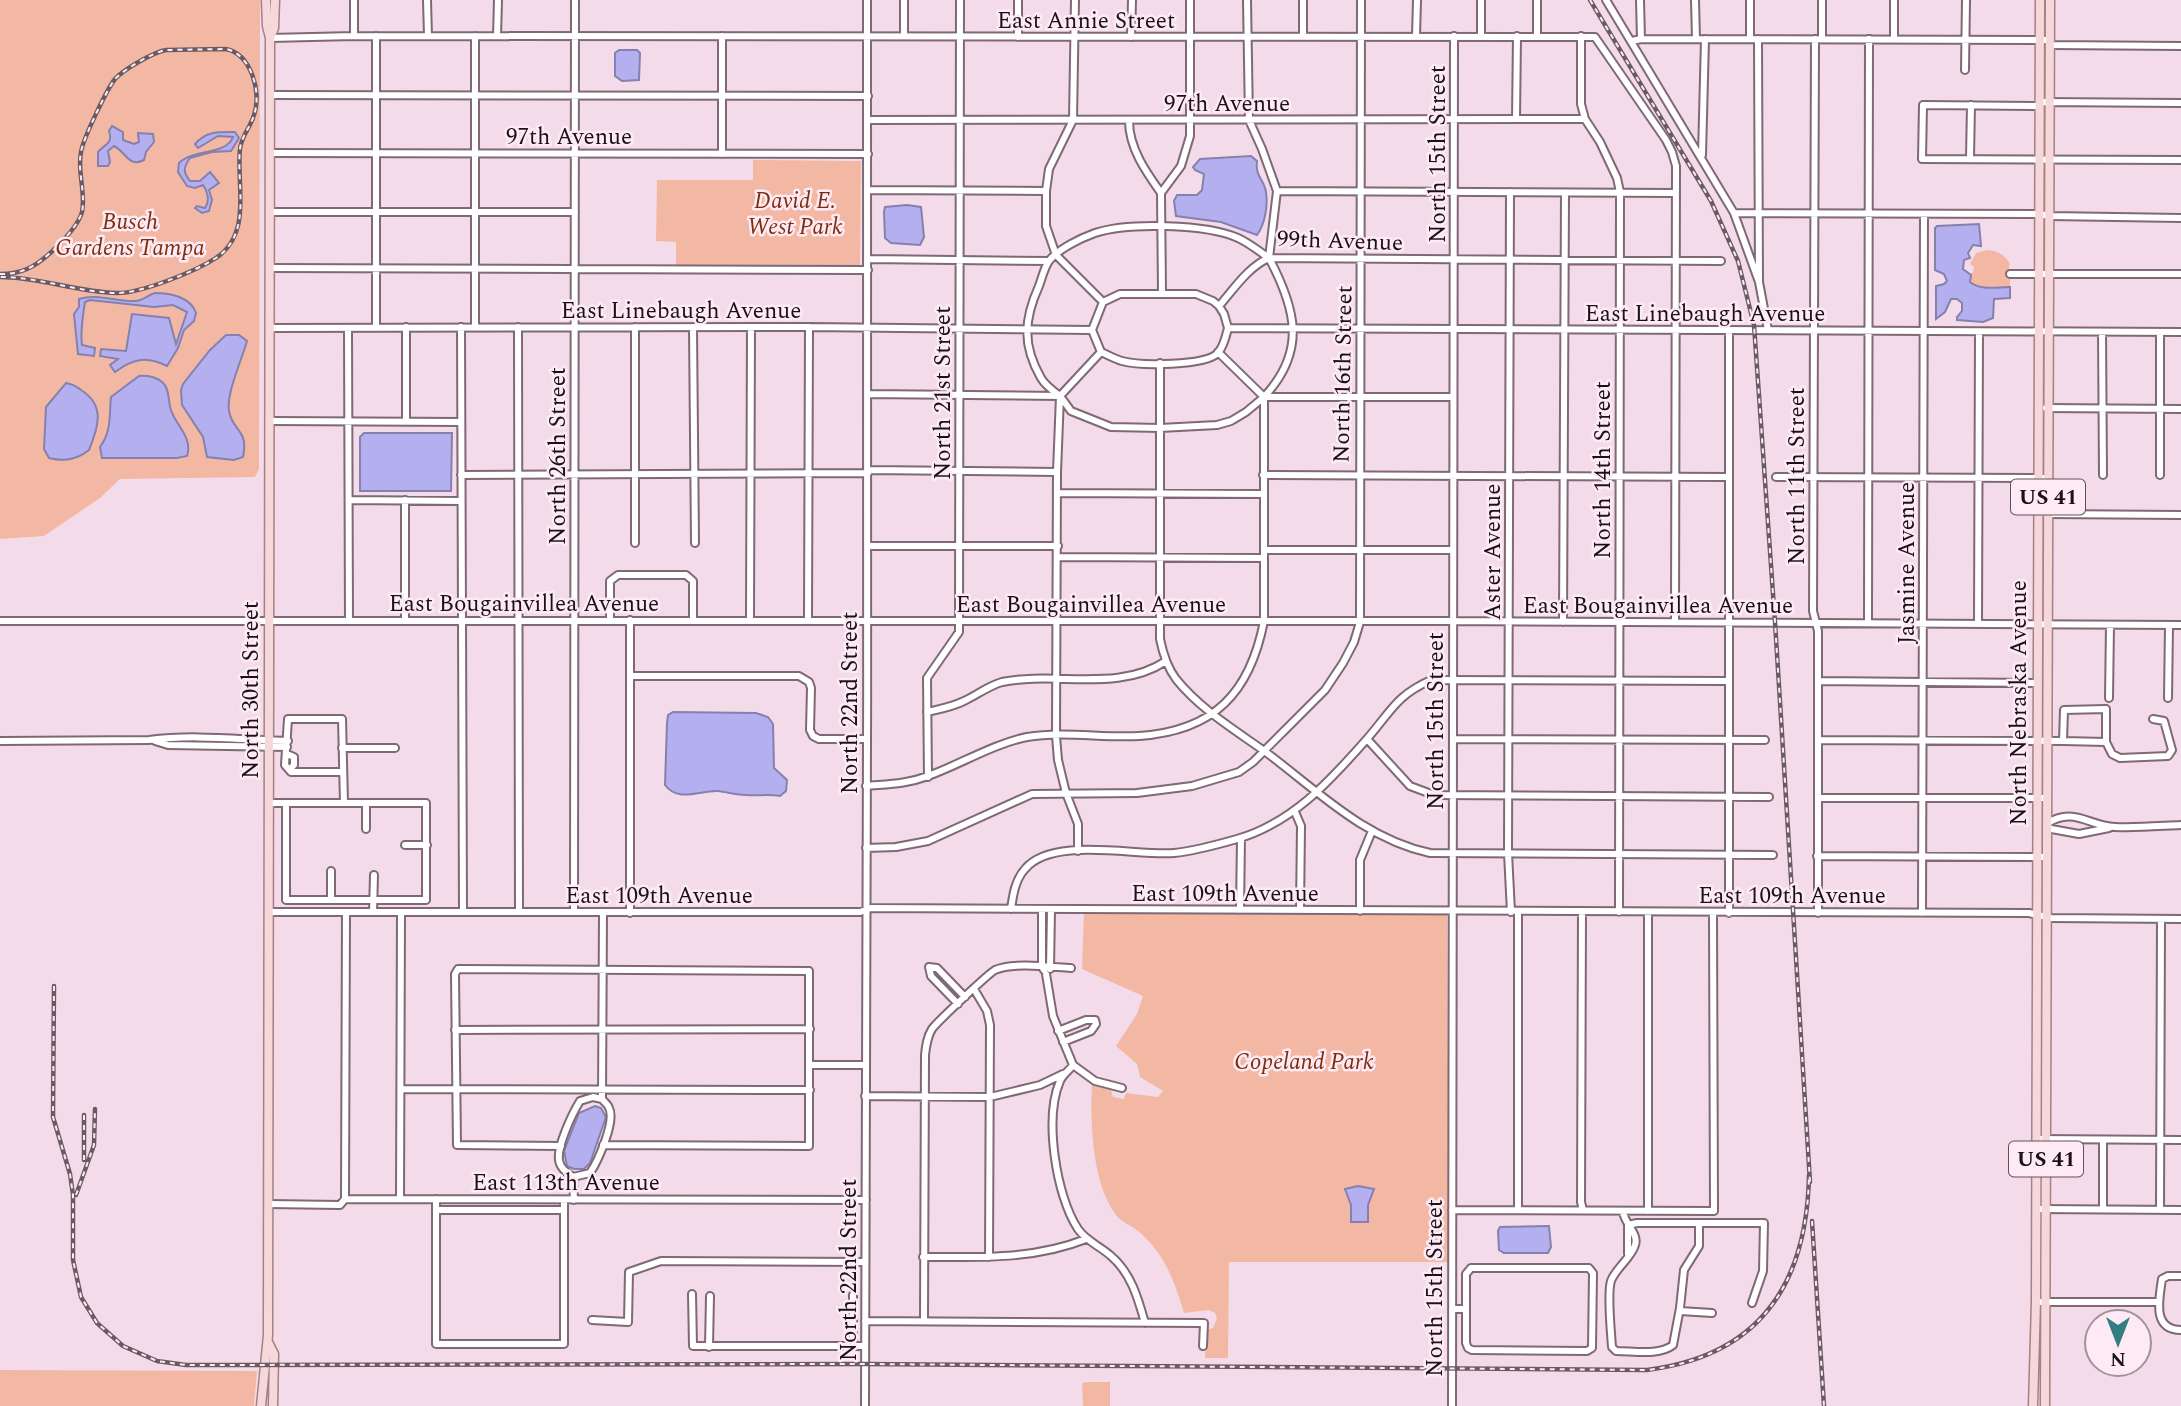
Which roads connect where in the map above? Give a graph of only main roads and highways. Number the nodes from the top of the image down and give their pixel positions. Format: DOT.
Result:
graph roads {
  1 [pos="266,0"];
  2 [pos="275,0"];
  3 [pos="2040,0"];
  4 [pos="2050,0"];
  5 [pos="270,38"];
  6 [pos="2046,41"];
  7 [pos="2044,160"];
  8 [pos="2044,331"];
  9 [pos="2043,514"];
  10 [pos="2042,625"];
  11 [pos="2037,682"];
  12 [pos="2046,708"];
  13 [pos="2041,740"];
  14 [pos="2041,798"];
  15 [pos="2041,856"];
  16 [pos="2041,997"];
  17 [pos="2040,1302"];
  18 [pos="268,1342"];
  19 [pos="2034,1365"];
  20 [pos="261,1406"];
  21 [pos="273,1406"];
  22 [pos="2033,1406"];
  23 [pos="2045,1406"];
  1 -- 5 [label="main road, North 30th Street"];
  2 -- 5 [label="main road, North 30th Street"];
  3 -- 6 [label="main road, North Nebraska Avenue / US 41"];
  4 -- 6 [label="main road, North Nebraska Avenue / US 41"];
  5 -- 18 [label="main road, North 30th Street"];
  6 -- 7 [label="main road, North Nebraska Avenue / US 41"];
  6 -- 7 [label="main road, North Nebraska Avenue / US 41"];
  7 -- 8 [label="main road, North Nebraska Avenue / US 41"];
  8 -- 9 [label="main road, North Nebraska Avenue / US 41"];
  8 -- 9 [label="main road, North Nebraska Avenue / US 41"];
  9 -- 10 [label="main road, North Nebraska Avenue / US 41"];
  10 -- 11 [label="main road, North Nebraska Avenue / US 41"];
  10 -- 12 [label="main road, North Nebraska Avenue / US 41"];
  11 -- 12 [label="main road"];
  11 -- 13 [label="main road, North Nebraska Avenue / US 41"];
  12 -- 13 [label="main road, North Nebraska Avenue / US 41"];
  13 -- 14 [label="main road, North Nebraska Avenue / US 41"];
  14 -- 15 [label="main road, North Nebraska Avenue / US 41"];
  14 -- 15 [label="main road, North Nebraska Avenue / US 41"];
  15 -- 16 [label="main road, North Nebraska Avenue / US 41"];
  15 -- 16 [label="main road, North Nebraska Avenue / US 41"];
  16 -- 17 [label="main road, North Nebraska Avenue / US 41"];
  17 -- 19 [label="main road, North Nebraska Avenue / US 41"];
  17 -- 23 [label="main road, North Nebraska Avenue / US 41"];
  18 -- 20 [label="main road, North 30th Street"];
  18 -- 21 [label="main road, North 30th Street"];
  19 -- 22 [label="main road, North Nebraska Avenue / US 41"];
  19 -- 23 [label="main road"];
}
